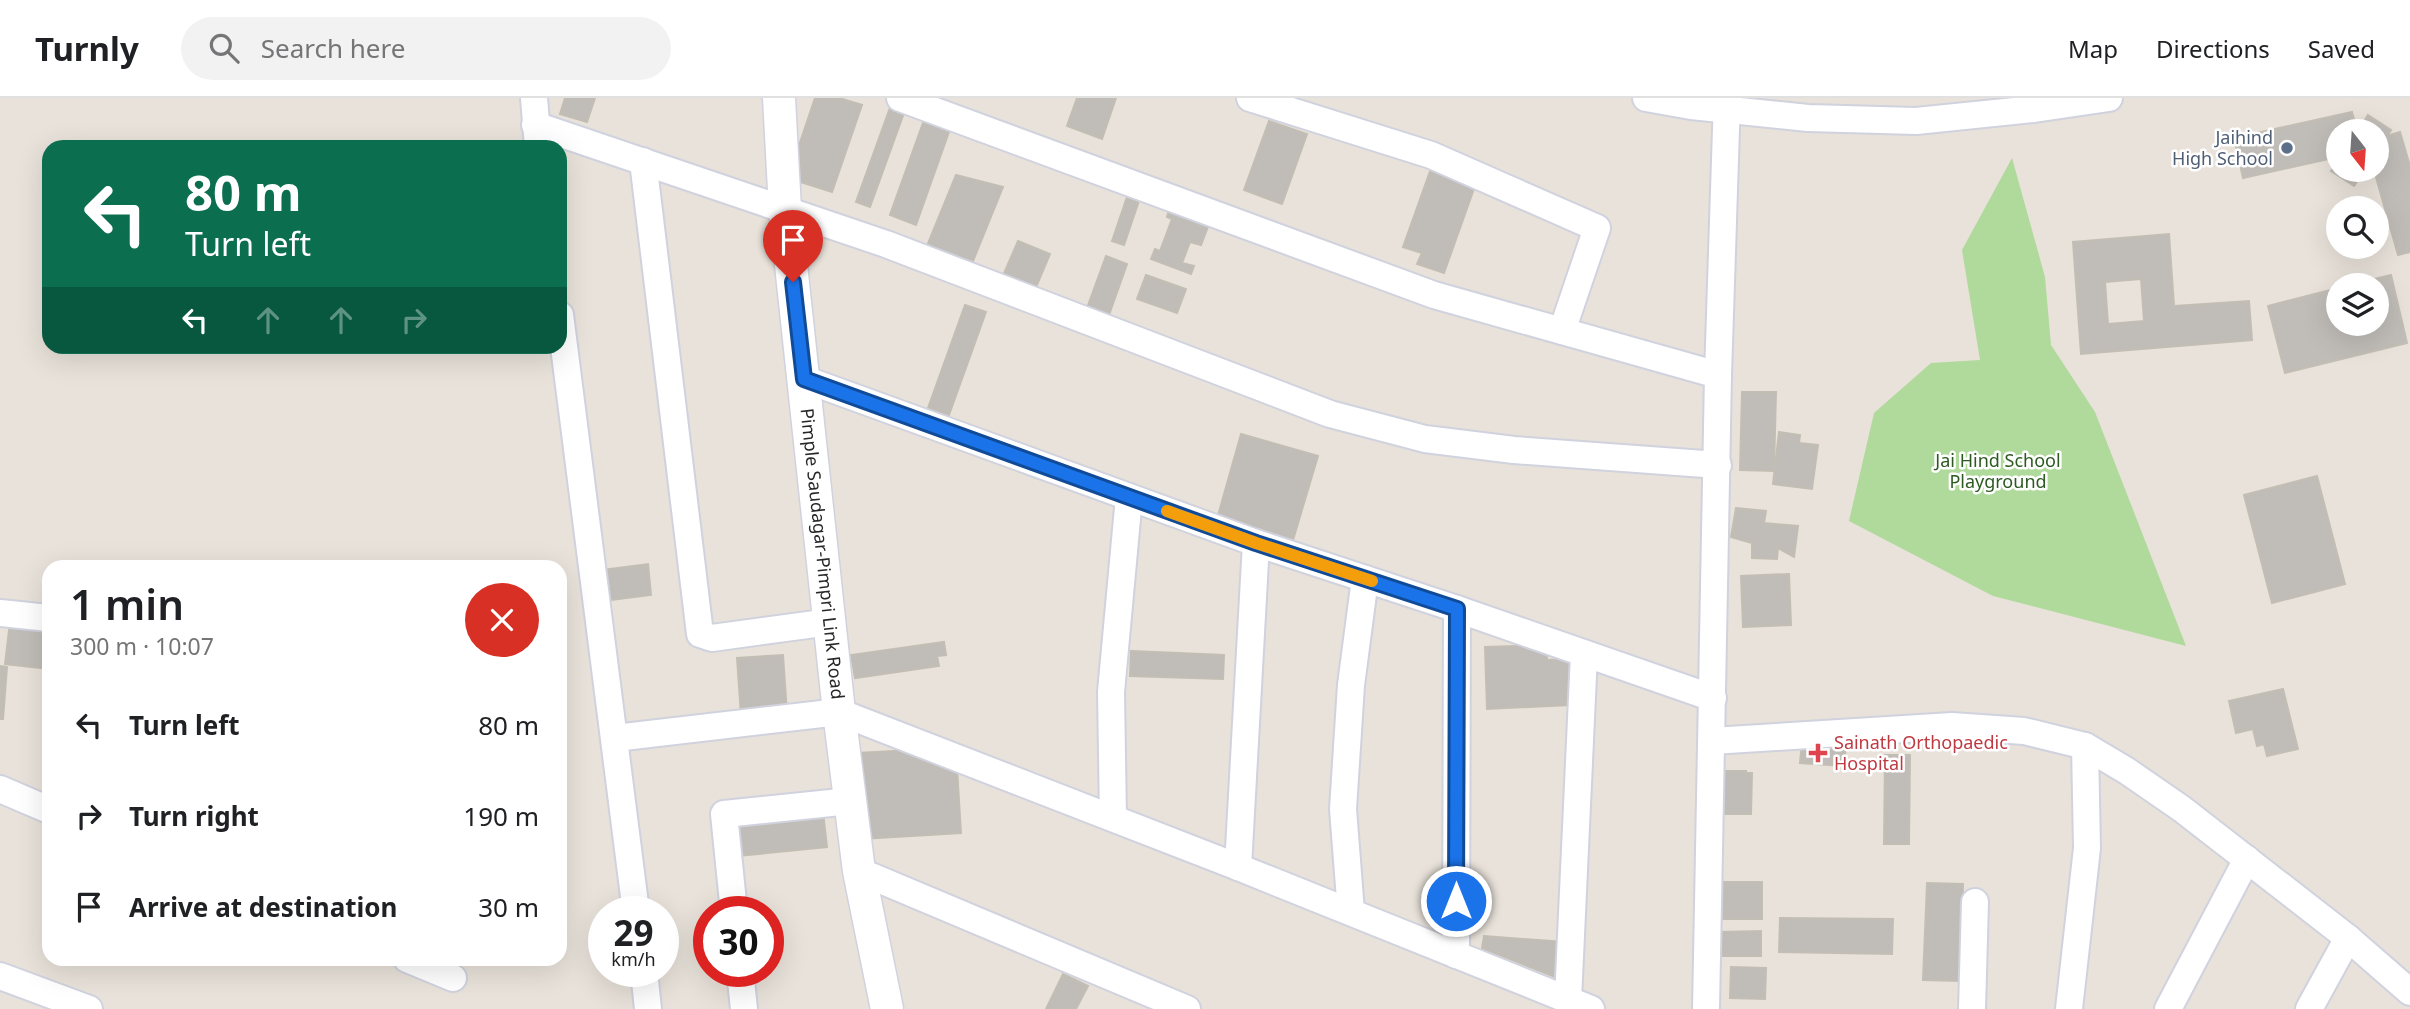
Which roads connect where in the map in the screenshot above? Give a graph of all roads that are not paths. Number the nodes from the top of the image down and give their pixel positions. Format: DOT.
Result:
graph roads {
  1 [pos="534,98"];
  2 [pos="779,98"];
  3 [pos="900,98"];
  4 [pos="1250,98"];
  5 [pos="1646,98"];
  6 [pos="2109,98"];
  7 [pos="1727,104"];
  8 [pos="537,136"];
  9 [pos="567,143"];
  10 [pos="643,161"];
  11 [pos="785,209"];
  12 [pos="1562,331"];
  13 [pos="565,354"];
  14 [pos="1718,375"];
  15 [pos="804,379"];
  16 [pos="1718,465"];
  17 [pos="1129,497"];
  18 [pos="1256,543"];
  19 [pos="1365,579"];
  20 [pos="1457,609"];
  21 [pos="0,613"];
  22 [pos="42,617"];
  23 [pos="830,622"];
  24 [pos="1584,654"];
  25 [pos="1713,698"];
  26 [pos="839,712"];
  27 [pos="615,738"];
  28 [pos="1712,741"];
  29 [pos="2085,746"];
  30 [pos="0,789"];
  31 [pos="850,801"];
  32 [pos="42,807"];
  33 [pos="1113,818"];
  34 [pos="2247,859"];
  35 [pos="1238,867"];
  36 [pos="859,871"];
  37 [pos="634,896"];
  38 [pos="732,896"];
  39 [pos="1975,902"];
  40 [pos="1351,912"];
  41 [pos="2348,937"];
  42 [pos="1456,954"];
  43 [pos="424,966"];
  44 [pos="0,976"];
  45 [pos="453,978"];
  46 [pos="646,987"];
  47 [pos="742,987"];
  48 [pos="2410,992"];
  49 [pos="1579,1004"];
  50 [pos="89,1009"];
  51 [pos="648,1009"];
  52 [pos="744,1009"];
  53 [pos="887,1009"];
  54 [pos="1187,1009"];
  55 [pos="1706,1009"];
  56 [pos="1972,1009"];
  57 [pos="2070,1009"];
  58 [pos="2168,1009"];
  59 [pos="2309,1009"];
  1 -- 8 [label="street"];
  2 -- 11 [label="street, Pimple Saudagar-Pimpri Link Road"];
  3 -- 12 [label="street"];
  4 -- 12 [label="street"];
  5 -- 7 [label="street"];
  6 -- 7 [label="street"];
  7 -- 14 [label="street"];
  9 -- 10 [label="street"];
  10 -- 11 [label="street"];
  10 -- 23 [label="street"];
  11 -- 15 [label="street, Pimple Saudagar-Pimpri Link Road"];
  11 -- 16 [label="street"];
  12 -- 14 [label="street"];
  13 -- 27 [label="street"];
  14 -- 16 [label="street"];
  15 -- 17 [label="street"];
  15 -- 23 [label="street, Pimple Saudagar-Pimpri Link Road"];
  16 -- 25 [label="street"];
  17 -- 18 [label="street"];
  17 -- 33 [label="street"];
  18 -- 19 [label="street"];
  18 -- 35 [label="street"];
  19 -- 20 [label="street"];
  19 -- 40 [label="street"];
  20 -- 24 [label="street"];
  20 -- 42 [label="street"];
  21 -- 22 [label="street"];
  23 -- 26 [label="street, Pimple Saudagar-Pimpri Link Road"];
  24 -- 25 [label="street"];
  24 -- 49 [label="street"];
  25 -- 28 [label="street"];
  26 -- 27 [label="street"];
  26 -- 31 [label="street, Pimple Saudagar-Pimpri Link Road"];
  26 -- 33 [label="street"];
  27 -- 37 [label="street"];
  28 -- 29 [label="street"];
  28 -- 55 [label="street"];
  29 -- 34 [label="street"];
  29 -- 57 [label="street"];
  30 -- 32 [label="street"];
  31 -- 36 [label="street, Pimple Saudagar-Pimpri Link Road"];
  31 -- 38 [label="street"];
  33 -- 35 [label="street"];
  34 -- 41 [label="street"];
  34 -- 58 [label="street"];
  35 -- 40 [label="street"];
  36 -- 53 [label="street, Pimple Saudagar-Pimpri Link Road"];
  36 -- 54 [label="street"];
  39 -- 56 [label="street"];
  40 -- 42 [label="street"];
  41 -- 48 [label="street"];
  41 -- 59 [label="street"];
  42 -- 49 [label="street"];
  43 -- 45 [label="street"];
  44 -- 50 [label="street"];
  46 -- 51 [label="street"];
  47 -- 52 [label="street"];
}
